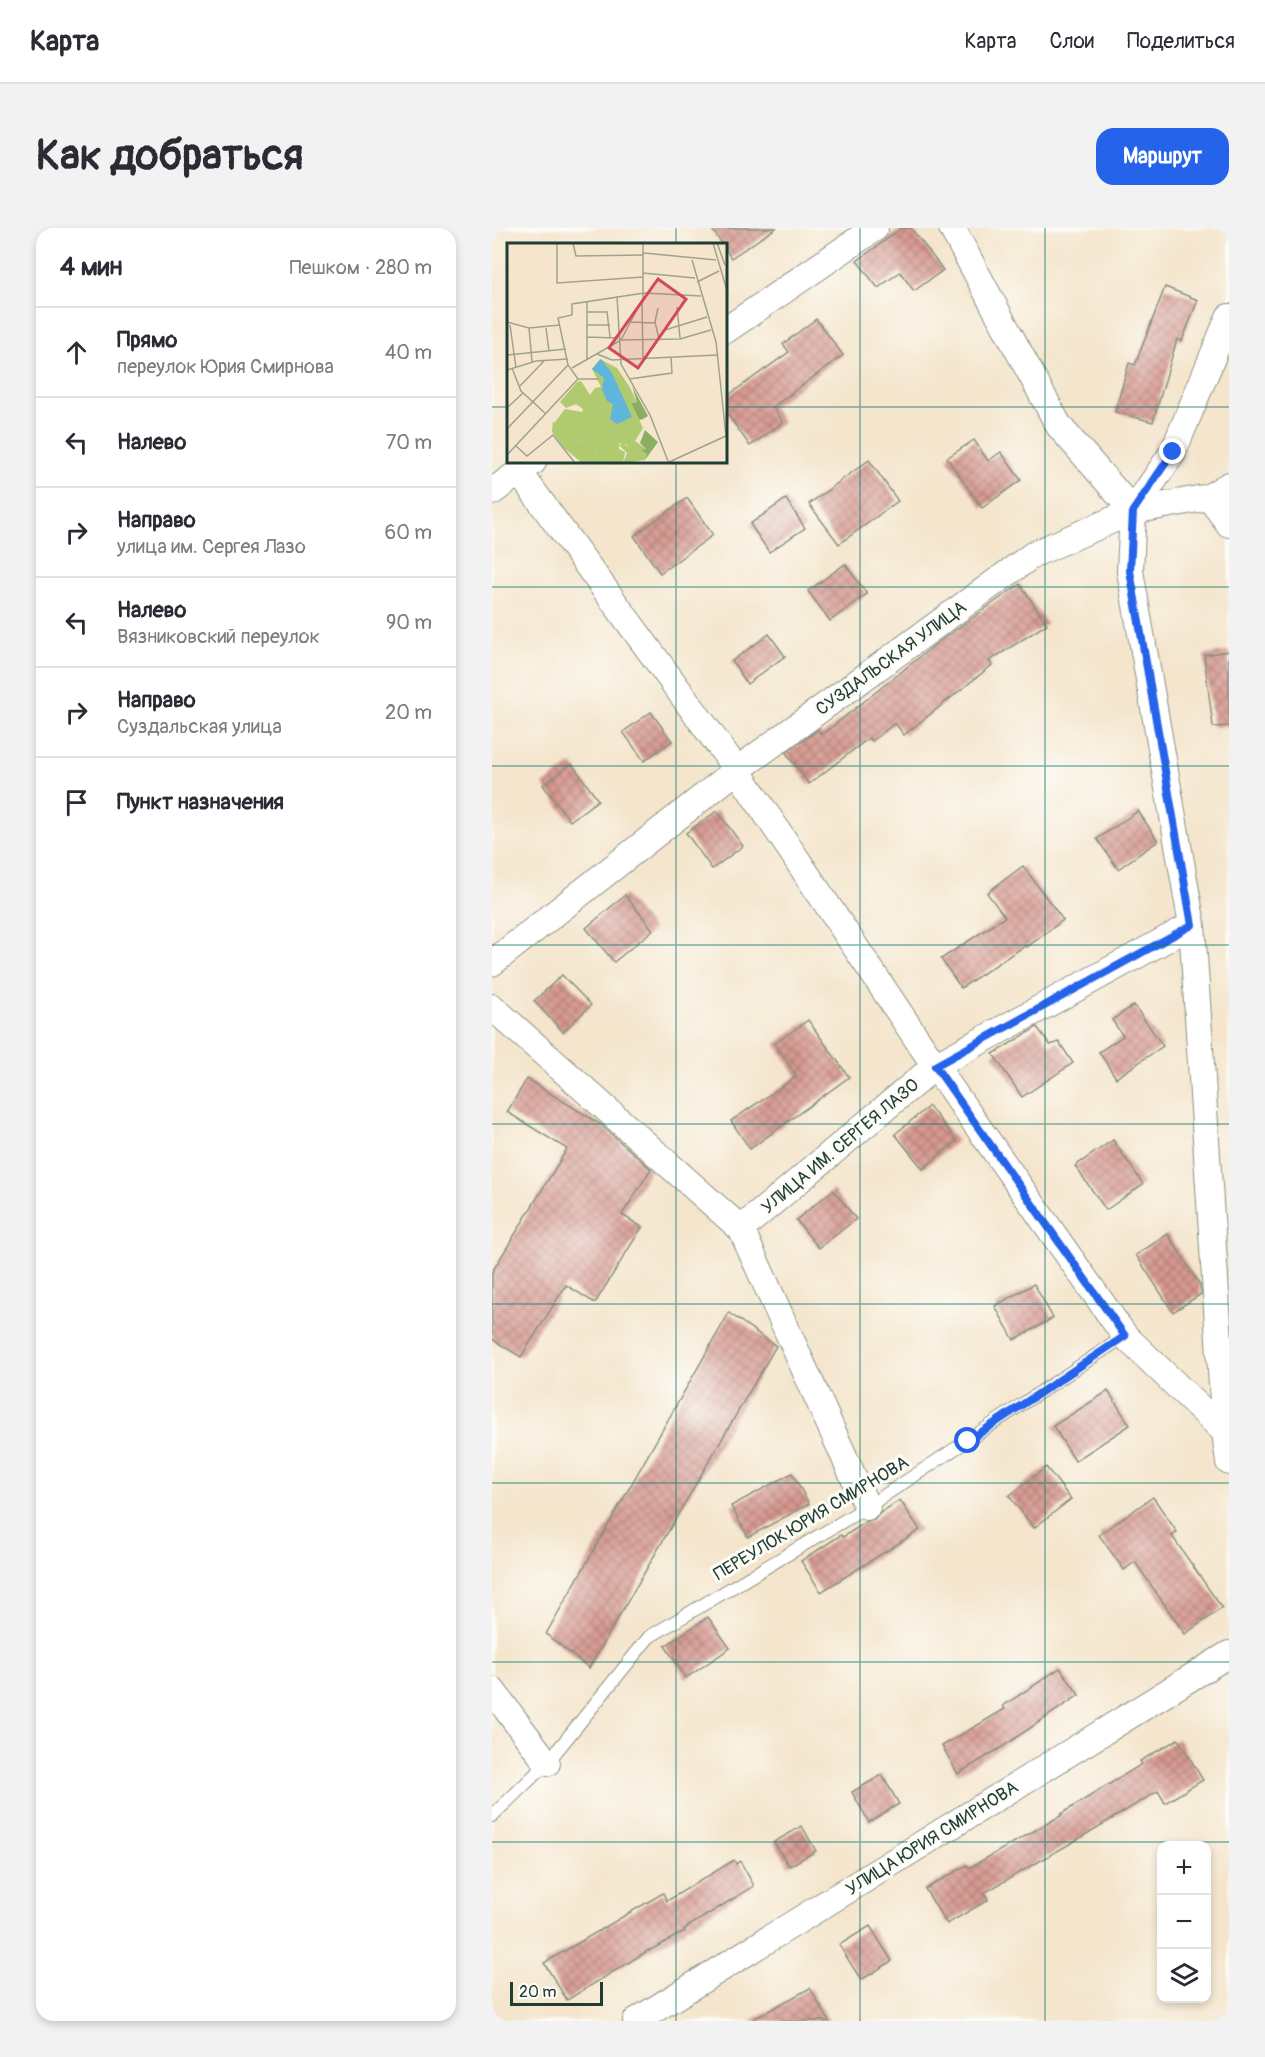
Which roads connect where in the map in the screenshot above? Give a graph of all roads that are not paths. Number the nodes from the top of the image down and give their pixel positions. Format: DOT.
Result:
graph roads {
  1 [pos="875,228"];
  2 [pos="952,228"];
  3 [pos="1229,317"];
  4 [pos="728,329"];
  5 [pos="527,467"];
  6 [pos="1219,491"];
  7 [pos="492,492"];
  8 [pos="1133,511"];
  9 [pos="1229,525"];
  10 [pos="737,770"];
  11 [pos="1192,925"];
  12 [pos="492,963"];
  13 [pos="492,1006"];
  14 [pos="935,1066"];
  15 [pos="741,1229"];
  16 [pos="1125,1336"];
  17 [pos="1225,1432"];
  18 [pos="1229,1462"];
  19 [pos="867,1507"];
  20 [pos="1229,1654"];
  21 [pos="492,1690"];
  22 [pos="547,1762"];
  23 [pos="492,1816"];
  24 [pos="636,2021"];
  1 -- 4 [label="street"];
  2 -- 8 [label="street"];
  3 -- 8 [label="street"];
  5 -- 7 [label="street"];
  5 -- 10 [label="street"];
  6 -- 8 [label="street, СУЗДАЛЬСКАЯ УЛИЦА"];
  6 -- 9 [label="street"];
  8 -- 10 [label="street, СУЗДАЛЬСКАЯ УЛИЦА"];
  8 -- 11 [label="street"];
  10 -- 12 [label="street, СУЗДАЛЬСКАЯ УЛИЦА"];
  10 -- 14 [label="street"];
  11 -- 14 [label="street, УЛИЦА ИМ. СЕРГЕЯ ЛАЗО"];
  11 -- 17 [label="street"];
  13 -- 15 [label="street"];
  14 -- 15 [label="street, УЛИЦА ИМ. СЕРГЕЯ ЛАЗО"];
  14 -- 16 [label="street"];
  15 -- 19 [label="street"];
  16 -- 17 [label="street"];
  16 -- 19 [label="lane, ПЕРЕУЛОК ЮРИЯ СМИРНОВА"];
  17 -- 18 [label="street"];
  19 -- 22 [label="lane, ПЕРЕУЛОК ЮРИЯ СМИРНОВА"];
  20 -- 24 [label="street, УЛИЦА ЮРИЯ СМИРНОВА"];
  21 -- 22 [label="street"];
  22 -- 23 [label="lane, ПЕРЕУЛОК ЮРИЯ СМИРНОВА"];
}
